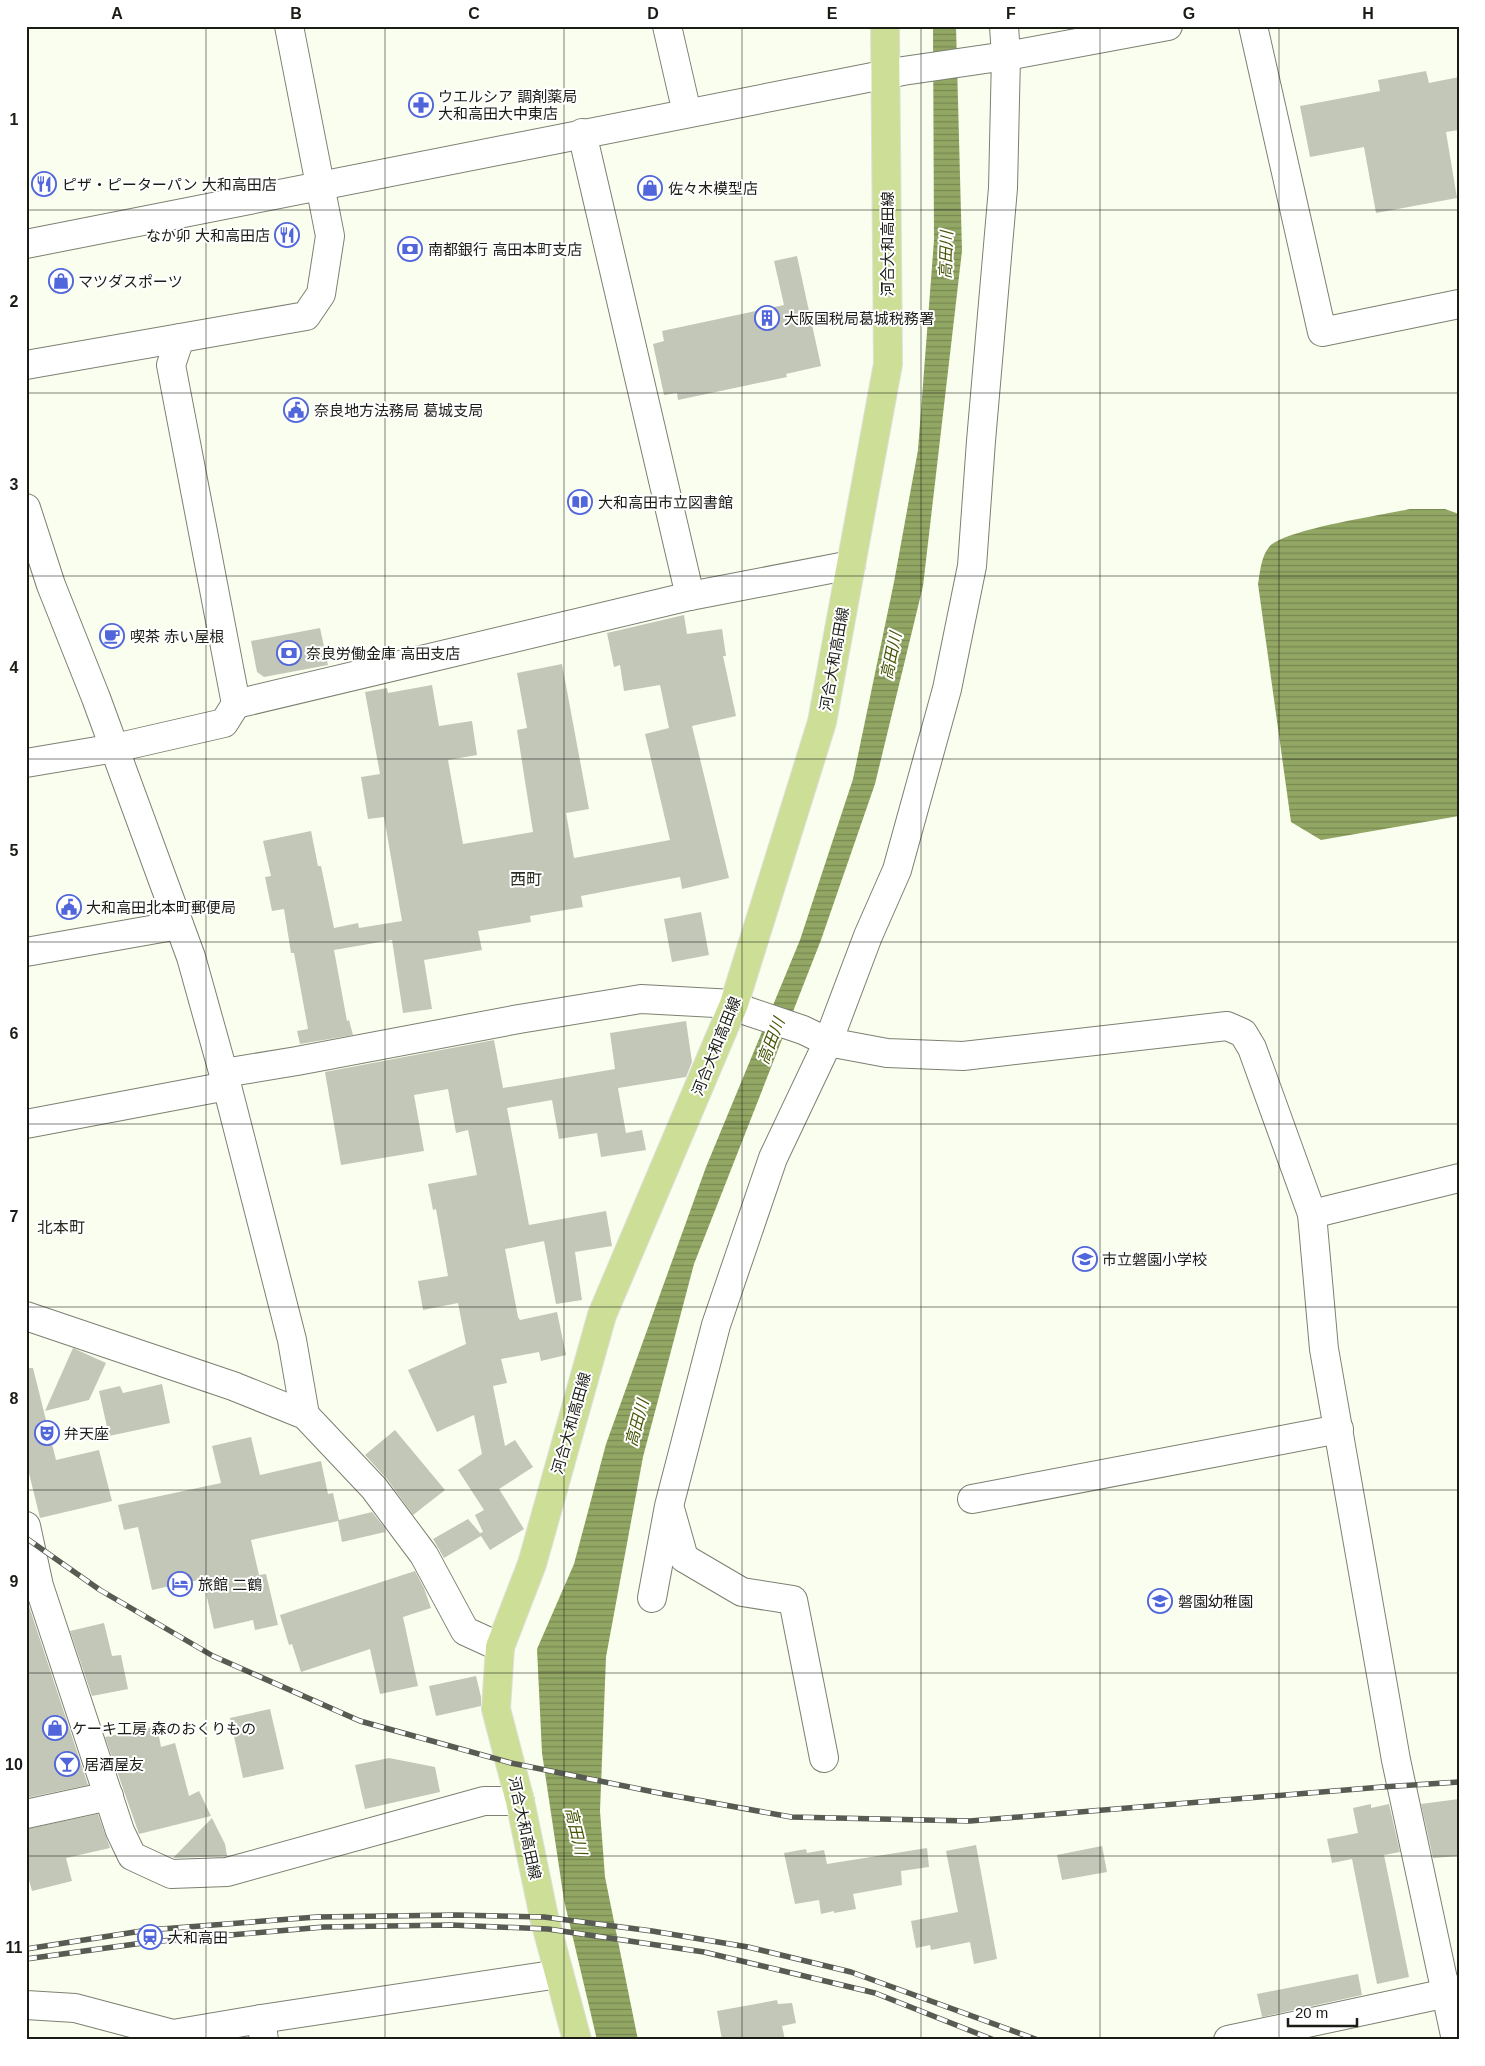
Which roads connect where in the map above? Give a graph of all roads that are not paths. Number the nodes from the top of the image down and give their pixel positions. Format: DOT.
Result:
graph roads {
  1 [pos="290,26"];
  2 [pos="667,26"];
  3 [pos="885,26"];
  4 [pos="1004,26"];
  5 [pos="1168,26"];
  6 [pos="1253,26"];
  7 [pos="996,57"];
  8 [pos="894,73"];
  9 [pos="687,113"];
  10 [pos="582,133"];
  11 [pos="321,187"];
  12 [pos="26,244"];
  13 [pos="1459,304"];
  14 [pos="180,338"];
  15 [pos="26,365"];
  16 [pos="26,508"];
  17 [pos="851,565"];
  18 [pos="690,596"];
  19 [pos="236,704"];
  20 [pos="115,748"];
  21 [pos="26,763"];
  22 [pos="179,925"];
  23 [pos="26,952"];
  24 [pos="740,1008"];
  25 [pos="828,1042"];
  26 [pos="226,1080"];
  27 [pos="26,1124"];
  28 [pos="1459,1178"];
  29 [pos="1312,1214"];
  30 [pos="26,1316"];
  31 [pos="305,1416"];
  32 [pos="1339,1429"];
  33 [pos="972,1498"];
  34 [pos="670,1506"];
  35 [pos="26,1526"];
  36 [pos="652,1598"];
  37 [pos="500,1647"];
  38 [pos="824,1758"];
  39 [pos="109,1796"];
  40 [pos="520,1801"];
  41 [pos="26,1814"];
  42 [pos="559,1974"];
  43 [pos="1453,1991"];
  44 [pos="26,2005"];
  45 [pos="263,2029"];
  46 [pos="577,2040"];
  47 [pos="1228,2040"];
  48 [pos="1456,2040"];
  1 -- 11 [label="street"];
  2 -- 9 [label="street"];
  3 -- 8 [label="main road, 河合大和高田線"];
  4 -- 7 [label="street"];
  5 -- 7 [label="street"];
  6 -- 13 [label="street"];
  7 -- 8 [label="street"];
  7 -- 25 [label="street"];
  8 -- 9 [label="street"];
  8 -- 17 [label="main road, 河合大和高田線"];
  9 -- 10 [label="street"];
  10 -- 11 [label="street"];
  10 -- 18 [label="street"];
  11 -- 12 [label="street"];
  11 -- 14 [label="street"];
  14 -- 15 [label="street"];
  14 -- 19 [label="street"];
  16 -- 20 [label="street"];
  17 -- 18 [label="street"];
  17 -- 24 [label="main road, 河合大和高田線"];
  18 -- 19 [label="street"];
  19 -- 20 [label="street"];
  20 -- 21 [label="street"];
  20 -- 22 [label="street"];
  22 -- 23 [label="street"];
  22 -- 26 [label="street"];
  24 -- 25 [label="street"];
  24 -- 26 [label="street"];
  24 -- 37 [label="main road, 河合大和高田線"];
  25 -- 29 [label="street"];
  25 -- 34 [label="street"];
  26 -- 27 [label="street"];
  26 -- 31 [label="street"];
  28 -- 29 [label="street"];
  29 -- 32 [label="street"];
  30 -- 31 [label="street"];
  31 -- 37 [label="street"];
  32 -- 33 [label="street"];
  32 -- 43 [label="street"];
  34 -- 36 [label="street"];
  34 -- 38 [label="street"];
  35 -- 39 [label="street"];
  37 -- 40 [label="main road, 河合大和高田線"];
  39 -- 40 [label="street"];
  39 -- 41 [label="street"];
  40 -- 42 [label="main road, 河合大和高田線"];
  42 -- 45 [label="street"];
  42 -- 46 [label="main road, 河合大和高田線"];
  43 -- 47 [label="street"];
  43 -- 48 [label="street"];
  44 -- 45 [label="street"];
}
